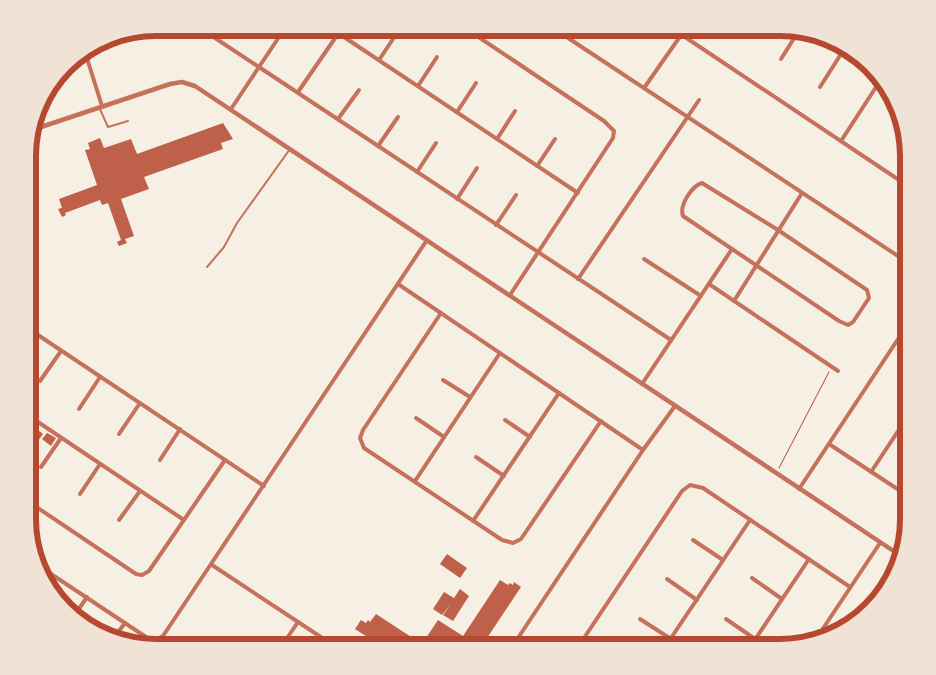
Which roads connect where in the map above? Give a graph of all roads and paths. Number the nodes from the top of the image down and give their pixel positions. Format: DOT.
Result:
graph roads {
  1 [pos="214,37"];
  2 [pos="279,37"];
  3 [pos="335,37"];
  4 [pos="344,37"];
  5 [pos="394,37"];
  6 [pos="478,37"];
  7 [pos="566,37"];
  8 [pos="681,37"];
  9 [pos="685,37"];
  10 [pos="794,38"];
  11 [pos="217,39"];
  12 [pos="834,50"];
  13 [pos="841,54"];
  14 [pos="437,57"];
  15 [pos="87,59"];
  16 [pos="379,60"];
  17 [pos="781,60"];
  18 [pos="857,65"];
  19 [pos="260,67"];
  20 [pos="476,83"];
  21 [pos="876,85"];
  22 [pos="418,86"];
  23 [pos="820,87"];
  24 [pos="644,88"];
  25 [pos="359,90"];
  26 [pos="298,92"];
  27 [pos="699,100"];
  28 [pos="101,107"];
  29 [pos="230,110"];
  30 [pos="515,111"];
  31 [pos="457,112"];
  32 [pos="398,117"];
  33 [pos="687,118"];
  34 [pos="338,119"];
  35 [pos="128,121"];
  36 [pos="40,127"];
  37 [pos="555,138"];
  38 [pos="496,139"];
  39 [pos="841,141"];
  40 [pos="436,144"];
  41 [pos="378,146"];
  42 [pos="290,149"];
  43 [pos="537,166"];
  44 [pos="477,168"];
  45 [pos="417,172"];
  46 [pos="899,180"];
  47 [pos="578,193"];
  48 [pos="802,193"];
  49 [pos="516,195"];
  50 [pos="457,199"];
  51 [pos="496,225"];
  52 [pos="778,230"];
  53 [pos="427,240"];
  54 [pos="732,249"];
  55 [pos="538,253"];
  56 [pos="899,257"];
  57 [pos="644,259"];
  58 [pos="756,266"];
  59 [pos="208,267"];
  60 [pos="578,279"];
  61 [pos="398,284"];
  62 [pos="709,284"];
  63 [pos="510,295"];
  64 [pos="700,296"];
  65 [pos="734,301"];
  66 [pos="441,313"];
  67 [pos="36,334"];
  68 [pos="899,338"];
  69 [pos="671,340"];
  70 [pos="61,351"];
  71 [pos="500,353"];
  72 [pos="831,366"];
  73 [pos="838,370"];
  74 [pos="100,377"];
  75 [pos="444,380"];
  76 [pos="40,381"];
  77 [pos="642,384"];
  78 [pos="559,393"];
  79 [pos="470,397"];
  80 [pos="140,403"];
  81 [pos="675,406"];
  82 [pos="79,409"];
  83 [pos="416,418"];
  84 [pos="505,420"];
  85 [pos="37,421"];
  86 [pos="600,421"];
  87 [pos="180,430"];
  88 [pos="899,430"];
  89 [pos="119,434"];
  90 [pos="444,437"];
  91 [pos="530,437"];
  92 [pos="61,438"];
  93 [pos="829,444"];
  94 [pos="643,450"];
  95 [pos="476,457"];
  96 [pos="160,460"];
  97 [pos="225,460"];
  98 [pos="100,464"];
  99 [pos="41,467"];
  100 [pos="871,472"];
  101 [pos="777,474"];
  102 [pos="504,476"];
  103 [pos="415,481"];
  104 [pos="264,486"];
  105 [pos="799,489"];
  106 [pos="899,490"];
  107 [pos="140,491"];
  108 [pos="80,494"];
  109 [pos="37,509"];
  110 [pos="119,520"];
  111 [pos="184,520"];
  112 [pos="750,520"];
  113 [pos="473,521"];
  114 [pos="693,540"];
  115 [pos="880,543"];
  116 [pos="895,552"];
  117 [pos="809,559"];
  118 [pos="723,560"];
  119 [pos="212,565"];
  120 [pos="49,573"];
  121 [pos="667,578"];
  122 [pos="752,578"];
  123 [pos="850,587"];
  124 [pos="87,597"];
  125 [pos="782,599"];
  126 [pos="697,600"];
  127 [pos="78,610"];
  128 [pos="640,619"];
  129 [pos="726,619"];
  130 [pos="298,622"];
  131 [pos="125,623"];
  132 [pos="821,631"];
  133 [pos="118,632"];
  134 [pos="148,638"];
  135 [pos="161,638"];
  136 [pos="287,638"];
  137 [pos="323,638"];
  138 [pos="671,638"];
  139 [pos="518,639"];
  140 [pos="584,639"];
  141 [pos="756,639"];
  1 -- 11 [label="street"];
  2 -- 19 [label="street"];
  3 -- 26 [label="street"];
  4 -- 16 [label="street"];
  5 -- 16 [label="street"];
  6 -- 47 [label="street"];
  7 -- 24 [label="street"];
  8 -- 24 [label="street"];
  9 -- 39 [label="street"];
  10 -- 17 [label="street"];
  11 -- 19 [label="street"];
  12 -- 13 [label="street"];
  13 -- 18 [label="street"];
  13 -- 23 [label="street"];
  14 -- 22 [label="street"];
  15 -- 28 [label="street"];
  16 -- 22 [label="street"];
  19 -- 26 [label="street"];
  19 -- 29 [label="street"];
  20 -- 31 [label="street"];
  21 -- 39 [label="street"];
  22 -- 31 [label="street"];
  24 -- 33 [label="street"];
  25 -- 34 [label="street"];
  26 -- 34 [label="street"];
  27 -- 33 [label="street"];
  28 -- 29 [label="street"];
  28 -- 35 [label="lane"];
  28 -- 36 [label="street"];
  29 -- 42 [label="street"];
  30 -- 38 [label="street"];
  31 -- 38 [label="street"];
  32 -- 41 [label="street"];
  33 -- 48 [label="street"];
  33 -- 60 [label="street"];
  34 -- 41 [label="street"];
  37 -- 43 [label="street"];
  38 -- 43 [label="street"];
  39 -- 46 [label="street"];
  40 -- 45 [label="street"];
  41 -- 45 [label="street"];
  42 -- 53 [label="street"];
  42 -- 59 [label="lane"];
  43 -- 47 [label="street"];
  44 -- 50 [label="street"];
  45 -- 50 [label="street"];
  47 -- 55 [label="street"];
  48 -- 52 [label="street"];
  48 -- 56 [label="street"];
  49 -- 51 [label="street"];
  50 -- 51 [label="street"];
  51 -- 55 [label="street"];
  52 -- 54 [label="street"];
  52 -- 58 [label="street"];
  52 -- 58 [label="street"];
  53 -- 61 [label="street"];
  53 -- 63 [label="street"];
  54 -- 58 [label="street"];
  54 -- 62 [label="street"];
  55 -- 60 [label="street"];
  55 -- 63 [label="street"];
  57 -- 64 [label="street"];
  58 -- 65 [label="street"];
  60 -- 69 [label="street"];
  61 -- 66 [label="street"];
  61 -- 104 [label="street"];
  62 -- 64 [label="street"];
  62 -- 65 [label="street"];
  63 -- 77 [label="street"];
  64 -- 69 [label="street"];
  65 -- 72 [label="street"];
  66 -- 71 [label="street"];
  66 -- 103 [label="street"];
  67 -- 70 [label="street"];
  68 -- 93 [label="street"];
  69 -- 77 [label="street"];
  70 -- 74 [label="street"];
  70 -- 76 [label="street"];
  71 -- 78 [label="street"];
  71 -- 79 [label="street"];
  72 -- 73 [label="street"];
  72 -- 101 [label="path"];
  74 -- 80 [label="street"];
  74 -- 82 [label="street"];
  75 -- 79 [label="street"];
  77 -- 81 [label="street"];
  78 -- 86 [label="street"];
  78 -- 91 [label="street"];
  79 -- 90 [label="street"];
  80 -- 87 [label="street"];
  80 -- 89 [label="street"];
  81 -- 94 [label="street"];
  81 -- 101 [label="street"];
  83 -- 90 [label="street"];
  84 -- 91 [label="street"];
  85 -- 92 [label="street"];
  86 -- 94 [label="street"];
  86 -- 113 [label="street"];
  87 -- 96 [label="street"];
  87 -- 97 [label="street"];
  88 -- 100 [label="street"];
  90 -- 103 [label="street"];
  91 -- 102 [label="street"];
  92 -- 98 [label="street"];
  92 -- 99 [label="street"];
  93 -- 100 [label="street"];
  93 -- 105 [label="street"];
  94 -- 139 [label="street"];
  95 -- 102 [label="street"];
  97 -- 104 [label="street"];
  97 -- 111 [label="street"];
  98 -- 107 [label="street"];
  98 -- 108 [label="street"];
  100 -- 106 [label="street"];
  101 -- 105 [label="street"];
  102 -- 113 [label="street"];
  103 -- 113 [label="street"];
  104 -- 119 [label="street"];
  105 -- 115 [label="street"];
  107 -- 110 [label="street"];
  107 -- 111 [label="street"];
  109 -- 111 [label="street"];
  112 -- 117 [label="street"];
  112 -- 118 [label="street"];
  112 -- 140 [label="street"];
  114 -- 118 [label="street"];
  115 -- 116 [label="street"];
  115 -- 123 [label="street"];
  117 -- 123 [label="street"];
  117 -- 125 [label="street"];
  118 -- 126 [label="street"];
  119 -- 130 [label="street"];
  119 -- 135 [label="street"];
  120 -- 124 [label="street"];
  121 -- 126 [label="street"];
  122 -- 125 [label="street"];
  123 -- 132 [label="street"];
  124 -- 127 [label="street"];
  124 -- 131 [label="street"];
  125 -- 141 [label="street"];
  126 -- 138 [label="street"];
  128 -- 138 [label="street"];
  129 -- 141 [label="street"];
  130 -- 136 [label="street"];
  130 -- 137 [label="street"];
  131 -- 133 [label="street"];
  131 -- 134 [label="street"];
}
